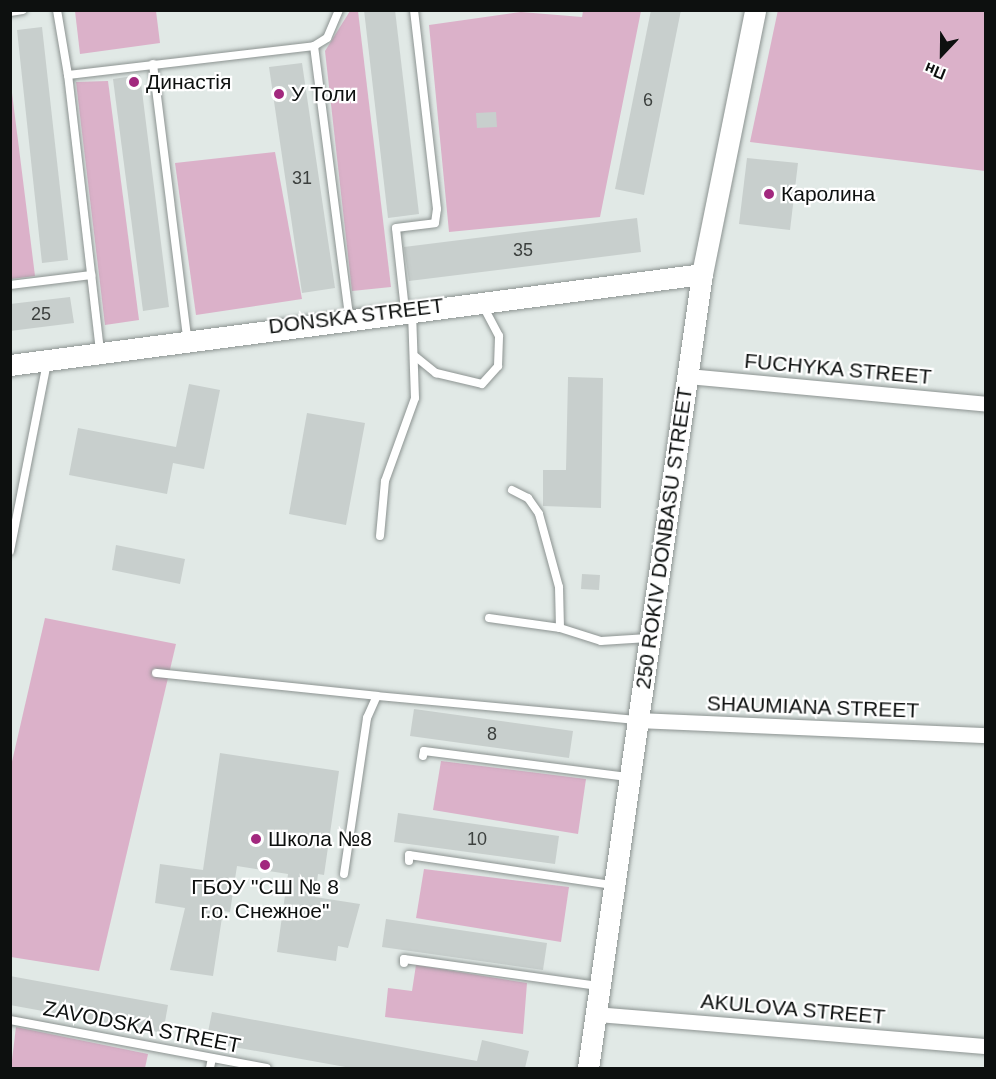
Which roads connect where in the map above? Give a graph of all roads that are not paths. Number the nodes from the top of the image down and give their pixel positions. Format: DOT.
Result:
graph roads {
  1 [pos="23,10"];
  2 [pos="57,10"];
  3 [pos="339,10"];
  4 [pos="414,10"];
  5 [pos="755,10"];
  6 [pos="10,12"];
  7 [pos="314,46"];
  8 [pos="153,64"];
  9 [pos="68,75"];
  10 [pos="702,274"];
  11 [pos="91,275"];
  12 [pos="10,285"];
  13 [pos="481,301"];
  14 [pos="408,309"];
  15 [pos="349,317"];
  16 [pos="187,338"];
  17 [pos="100,351"];
  18 [pos="416,357"];
  19 [pos="48,359"];
  20 [pos="10,365"];
  21 [pos="687,376"];
  22 [pos="986,404"];
  23 [pos="512,490"];
  24 [pos="380,536"];
  25 [pos="10,551"];
  26 [pos="489,618"];
  27 [pos="560,628"];
  28 [pos="649,638"];
  29 [pos="156,673"];
  30 [pos="376,696"];
  31 [pos="639,720"];
  32 [pos="986,735"];
  33 [pos="423,756"];
  34 [pos="627,777"];
  35 [pos="409,861"];
  36 [pos="344,874"];
  37 [pos="613,885"];
  38 [pos="404,963"];
  39 [pos="600,986"];
  40 [pos="596,1014"];
  41 [pos="10,1020"];
  42 [pos="986,1046"];
  43 [pos="212,1058"];
  44 [pos="210,1068"];
  45 [pos="267,1068"];
  46 [pos="588,1068"];
  1 -- 6 [label="lane"];
  2 -- 9 [label="lane"];
  3 -- 7 [label="lane"];
  4 -- 14 [label="lane"];
  5 -- 10 [label="street, 250 ROKIV DONBASU STREET"];
  7 -- 8 [label="lane"];
  7 -- 15 [label="lane"];
  8 -- 9 [label="lane"];
  8 -- 16 [label="lane"];
  9 -- 11 [label="lane"];
  10 -- 13 [label="street, DONSKA STREET"];
  10 -- 21 [label="street, 250 ROKIV DONBASU STREET"];
  11 -- 12 [label="lane"];
  11 -- 17 [label="lane"];
  13 -- 14 [label="street, DONSKA STREET"];
  13 -- 18 [label="lane"];
  14 -- 15 [label="street, DONSKA STREET"];
  14 -- 18 [label="lane"];
  15 -- 16 [label="street, DONSKA STREET"];
  16 -- 17 [label="street, DONSKA STREET"];
  17 -- 19 [label="street, DONSKA STREET"];
  18 -- 24 [label="lane"];
  19 -- 20 [label="street, DONSKA STREET"];
  19 -- 25 [label="lane"];
  21 -- 22 [label="street, FUCHYKA STREET"];
  21 -- 28 [label="street, 250 ROKIV DONBASU STREET"];
  23 -- 27 [label="lane"];
  26 -- 27 [label="lane"];
  27 -- 28 [label="lane"];
  28 -- 31 [label="street, 250 ROKIV DONBASU STREET"];
  29 -- 30 [label="lane"];
  30 -- 31 [label="lane"];
  30 -- 36 [label="lane"];
  31 -- 32 [label="street, SHAUMIANA STREET"];
  31 -- 34 [label="street, 250 ROKIV DONBASU STREET"];
  33 -- 34 [label="lane"];
  34 -- 37 [label="street, 250 ROKIV DONBASU STREET"];
  35 -- 37 [label="lane"];
  37 -- 39 [label="street, 250 ROKIV DONBASU STREET"];
  38 -- 39 [label="lane"];
  39 -- 40 [label="street, 250 ROKIV DONBASU STREET"];
  40 -- 42 [label="street, AKULOVA STREET"];
  40 -- 46 [label="street, 250 ROKIV DONBASU STREET"];
  41 -- 43 [label="lane, ZAVODSKA STREET"];
  43 -- 44 [label="lane"];
  43 -- 45 [label="lane, ZAVODSKA STREET"];
}
